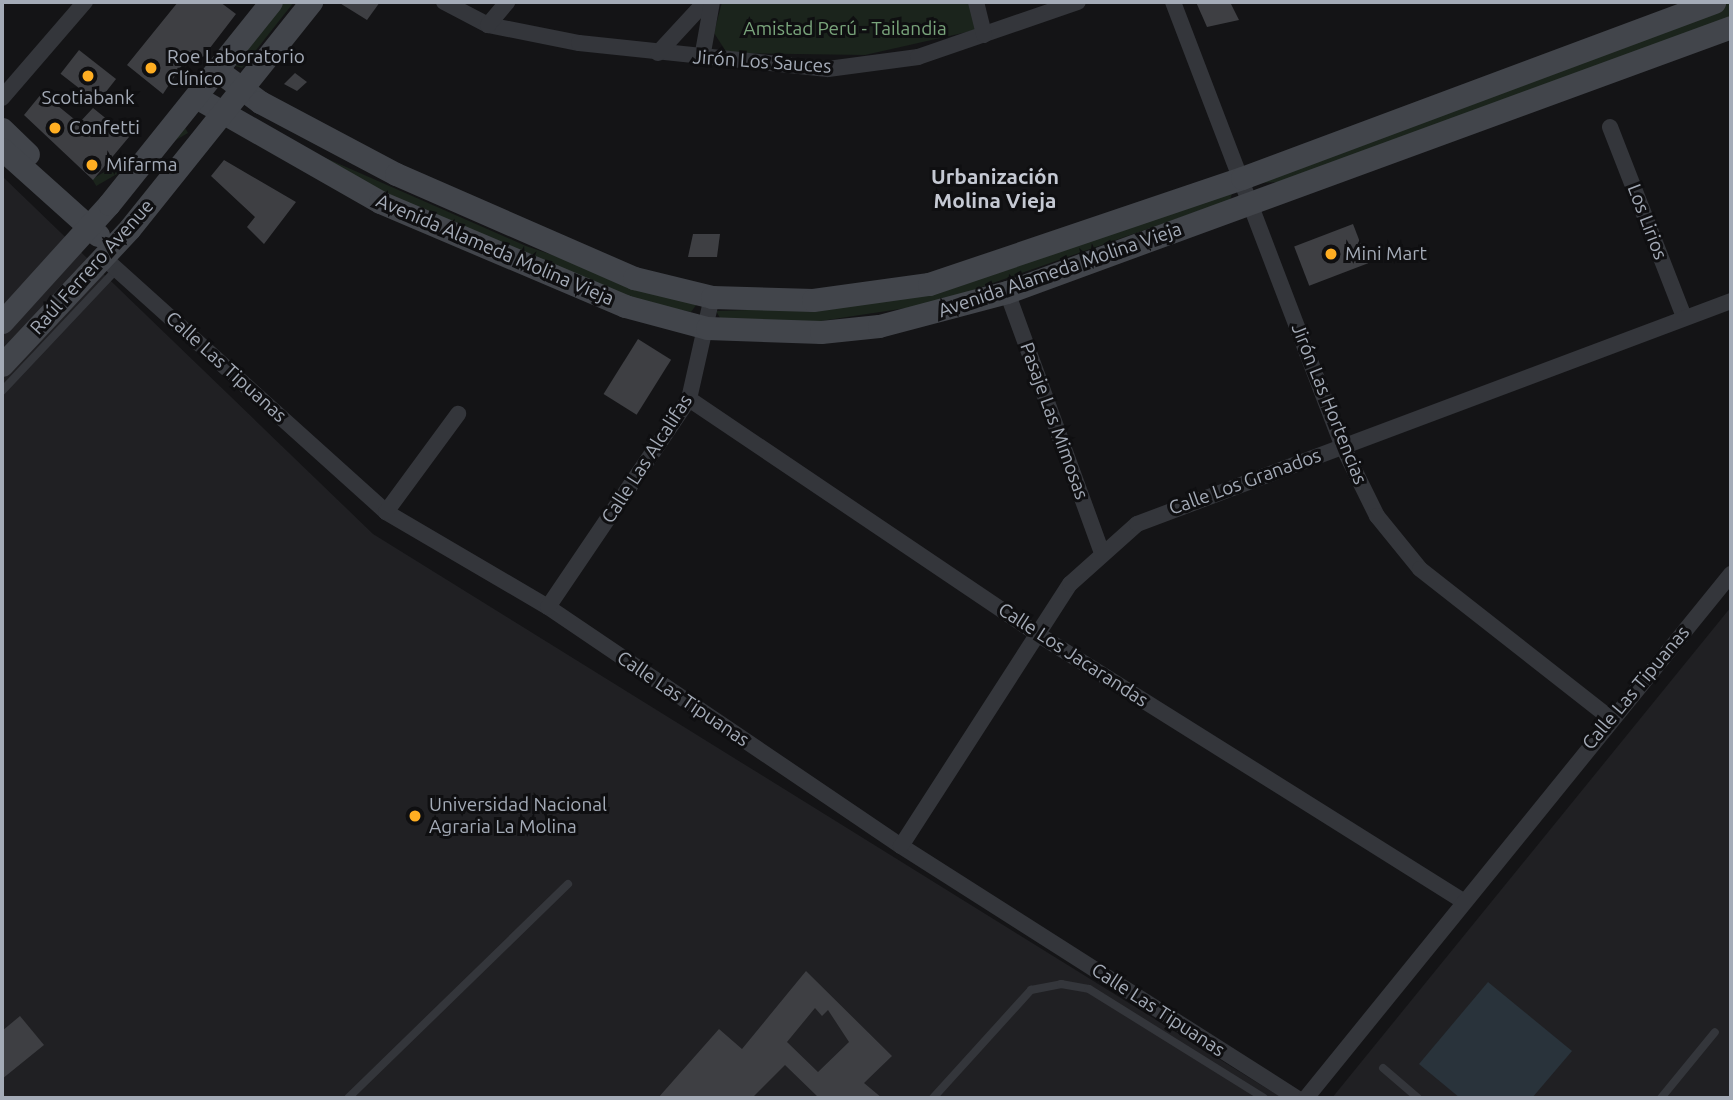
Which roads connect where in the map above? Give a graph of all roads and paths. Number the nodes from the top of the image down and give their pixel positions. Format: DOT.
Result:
graph roads {
  1 [pos="85,2"];
  2 [pos="271,2"];
  3 [pos="310,2"];
  4 [pos="444,2"];
  5 [pos="507,2"];
  6 [pos="705,2"];
  7 [pos="712,2"];
  8 [pos="976,2"];
  9 [pos="1078,2"];
  10 [pos="1173,2"];
  11 [pos="1714,2"];
  12 [pos="488,25"];
  13 [pos="1731,27"];
  14 [pos="985,35"];
  15 [pos="658,52"];
  16 [pos="702,58"];
  17 [pos="217,71"];
  18 [pos="241,89"];
  19 [pos="196,97"];
  20 [pos="2,98"];
  21 [pos="222,115"];
  22 [pos="1610,127"];
  23 [pos="2,129"];
  24 [pos="171,129"];
  25 [pos="314,131"];
  26 [pos="2,149"];
  27 [pos="296,158"];
  28 [pos="187,160"];
  29 [pos="1241,178"];
  30 [pos="1251,204"];
  31 [pos="92,224"];
  32 [pos="130,228"];
  33 [pos="110,263"];
  34 [pos="1007,292"];
  35 [pos="712,297"];
  36 [pos="1731,301"];
  37 [pos="1684,317"];
  38 [pos="2,322"];
  39 [pos="707,328"];
  40 [pos="2,365"];
  41 [pos="2,390"];
  42 [pos="689,399"];
  43 [pos="458,414"];
  44 [pos="1343,447"];
  45 [pos="386,512"];
  46 [pos="1101,550"];
  47 [pos="1731,574"];
  48 [pos="548,607"];
  49 [pos="1039,635"];
  50 [pos="1610,718"];
  51 [pos="901,846"];
  52 [pos="568,884"];
  53 [pos="1463,901"];
  54 [pos="1715,1032"];
  55 [pos="1383,1068"];
  56 [pos="348,1098"];
  57 [pos="933,1098"];
  58 [pos="1264,1098"];
  59 [pos="1297,1098"];
  60 [pos="1307,1098"];
  61 [pos="1418,1098"];
  62 [pos="1661,1098"];
  1 -- 20 [label="street"];
  2 -- 17 [label="street, Raúl Ferrero Avenue"];
  3 -- 18 [label="street, Raúl Ferrero Avenue"];
  4 -- 12 [label="street, Jirón Los Sauces"];
  5 -- 12 [label="street"];
  6 -- 15 [label="street"];
  7 -- 16 [label="street"];
  8 -- 14 [label="street"];
  9 -- 14 [label="street, Jirón Los Sauces"];
  10 -- 29 [label="street, Jirón Las Hortencias"];
  11 -- 29 [label="street, Avenida Alameda Molina Vieja"];
  12 -- 15 [label="street, Jirón Los Sauces"];
  13 -- 30 [label="street, Avenida Alameda Molina Vieja"];
  14 -- 16 [label="street, Jirón Los Sauces"];
  15 -- 16 [label="street, Jirón Los Sauces"];
  17 -- 18 [label="street, Avenida Alameda Molina Vieja"];
  17 -- 19 [label="street, Raúl Ferrero Avenue"];
  18 -- 21 [label="street, Raúl Ferrero Avenue"];
  18 -- 25 [label="street, Avenida Alameda Molina Vieja"];
  19 -- 21 [label="street, Avenida Alameda Molina Vieja"];
  19 -- 24 [label="street, Raúl Ferrero Avenue"];
  21 -- 27 [label="street, Avenida Alameda Molina Vieja"];
  21 -- 28 [label="street, Raúl Ferrero Avenue"];
  22 -- 37 [label="street, Los Lirios"];
  23 -- 31 [label="street"];
  24 -- 28 [label="street"];
  24 -- 31 [label="street, Raúl Ferrero Avenue"];
  25 -- 27 [label="street"];
  25 -- 35 [label="street, Avenida Alameda Molina Vieja"];
  26 -- 31 [label="street"];
  27 -- 39 [label="street, Avenida Alameda Molina Vieja"];
  28 -- 32 [label="street, Raúl Ferrero Avenue"];
  29 -- 30 [label="street, Jirón Las Hortencias"];
  29 -- 35 [label="street, Avenida Alameda Molina Vieja"];
  30 -- 34 [label="street, Avenida Alameda Molina Vieja"];
  30 -- 44 [label="street, Jirón Las Hortencias"];
  31 -- 32 [label="street"];
  31 -- 38 [label="street, Raúl Ferrero Avenue"];
  32 -- 33 [label="street, Raúl Ferrero Avenue"];
  33 -- 40 [label="street, Raúl Ferrero Avenue"];
  33 -- 41 [label="lane"];
  33 -- 45 [label="street, Calle Las Tipuanas"];
  34 -- 39 [label="street, Avenida Alameda Molina Vieja"];
  34 -- 46 [label="street, Pasaje Las Mimosas"];
  35 -- 39 [label="street, Calle Las Alcalifas"];
  36 -- 37 [label="street, Calle Los Granados"];
  37 -- 44 [label="street, Calle Los Granados"];
  39 -- 42 [label="street, Calle Las Alcalifas"];
  42 -- 48 [label="street, Calle Las Alcalifas"];
  42 -- 49 [label="street, Calle Los Jacarandas"];
  43 -- 45 [label="street"];
  44 -- 46 [label="street, Calle Los Granados"];
  44 -- 50 [label="street, Jirón Las Hortencias"];
  45 -- 48 [label="street, Calle Las Tipuanas"];
  46 -- 49 [label="street, Calle Los Granados"];
  47 -- 50 [label="street, Calle Las Tipuanas"];
  48 -- 51 [label="street, Calle Las Tipuanas"];
  49 -- 51 [label="street, Calle Los Granados"];
  49 -- 53 [label="street, Calle Los Jacarandas"];
  50 -- 53 [label="street, Calle Las Tipuanas"];
  51 -- 59 [label="street, Calle Las Tipuanas"];
  52 -- 56 [label="lane"];
  53 -- 60 [label="street, Calle Las Tipuanas"];
  54 -- 62 [label="lane"];
  55 -- 61 [label="lane"];
  57 -- 58 [label="lane"];
}
